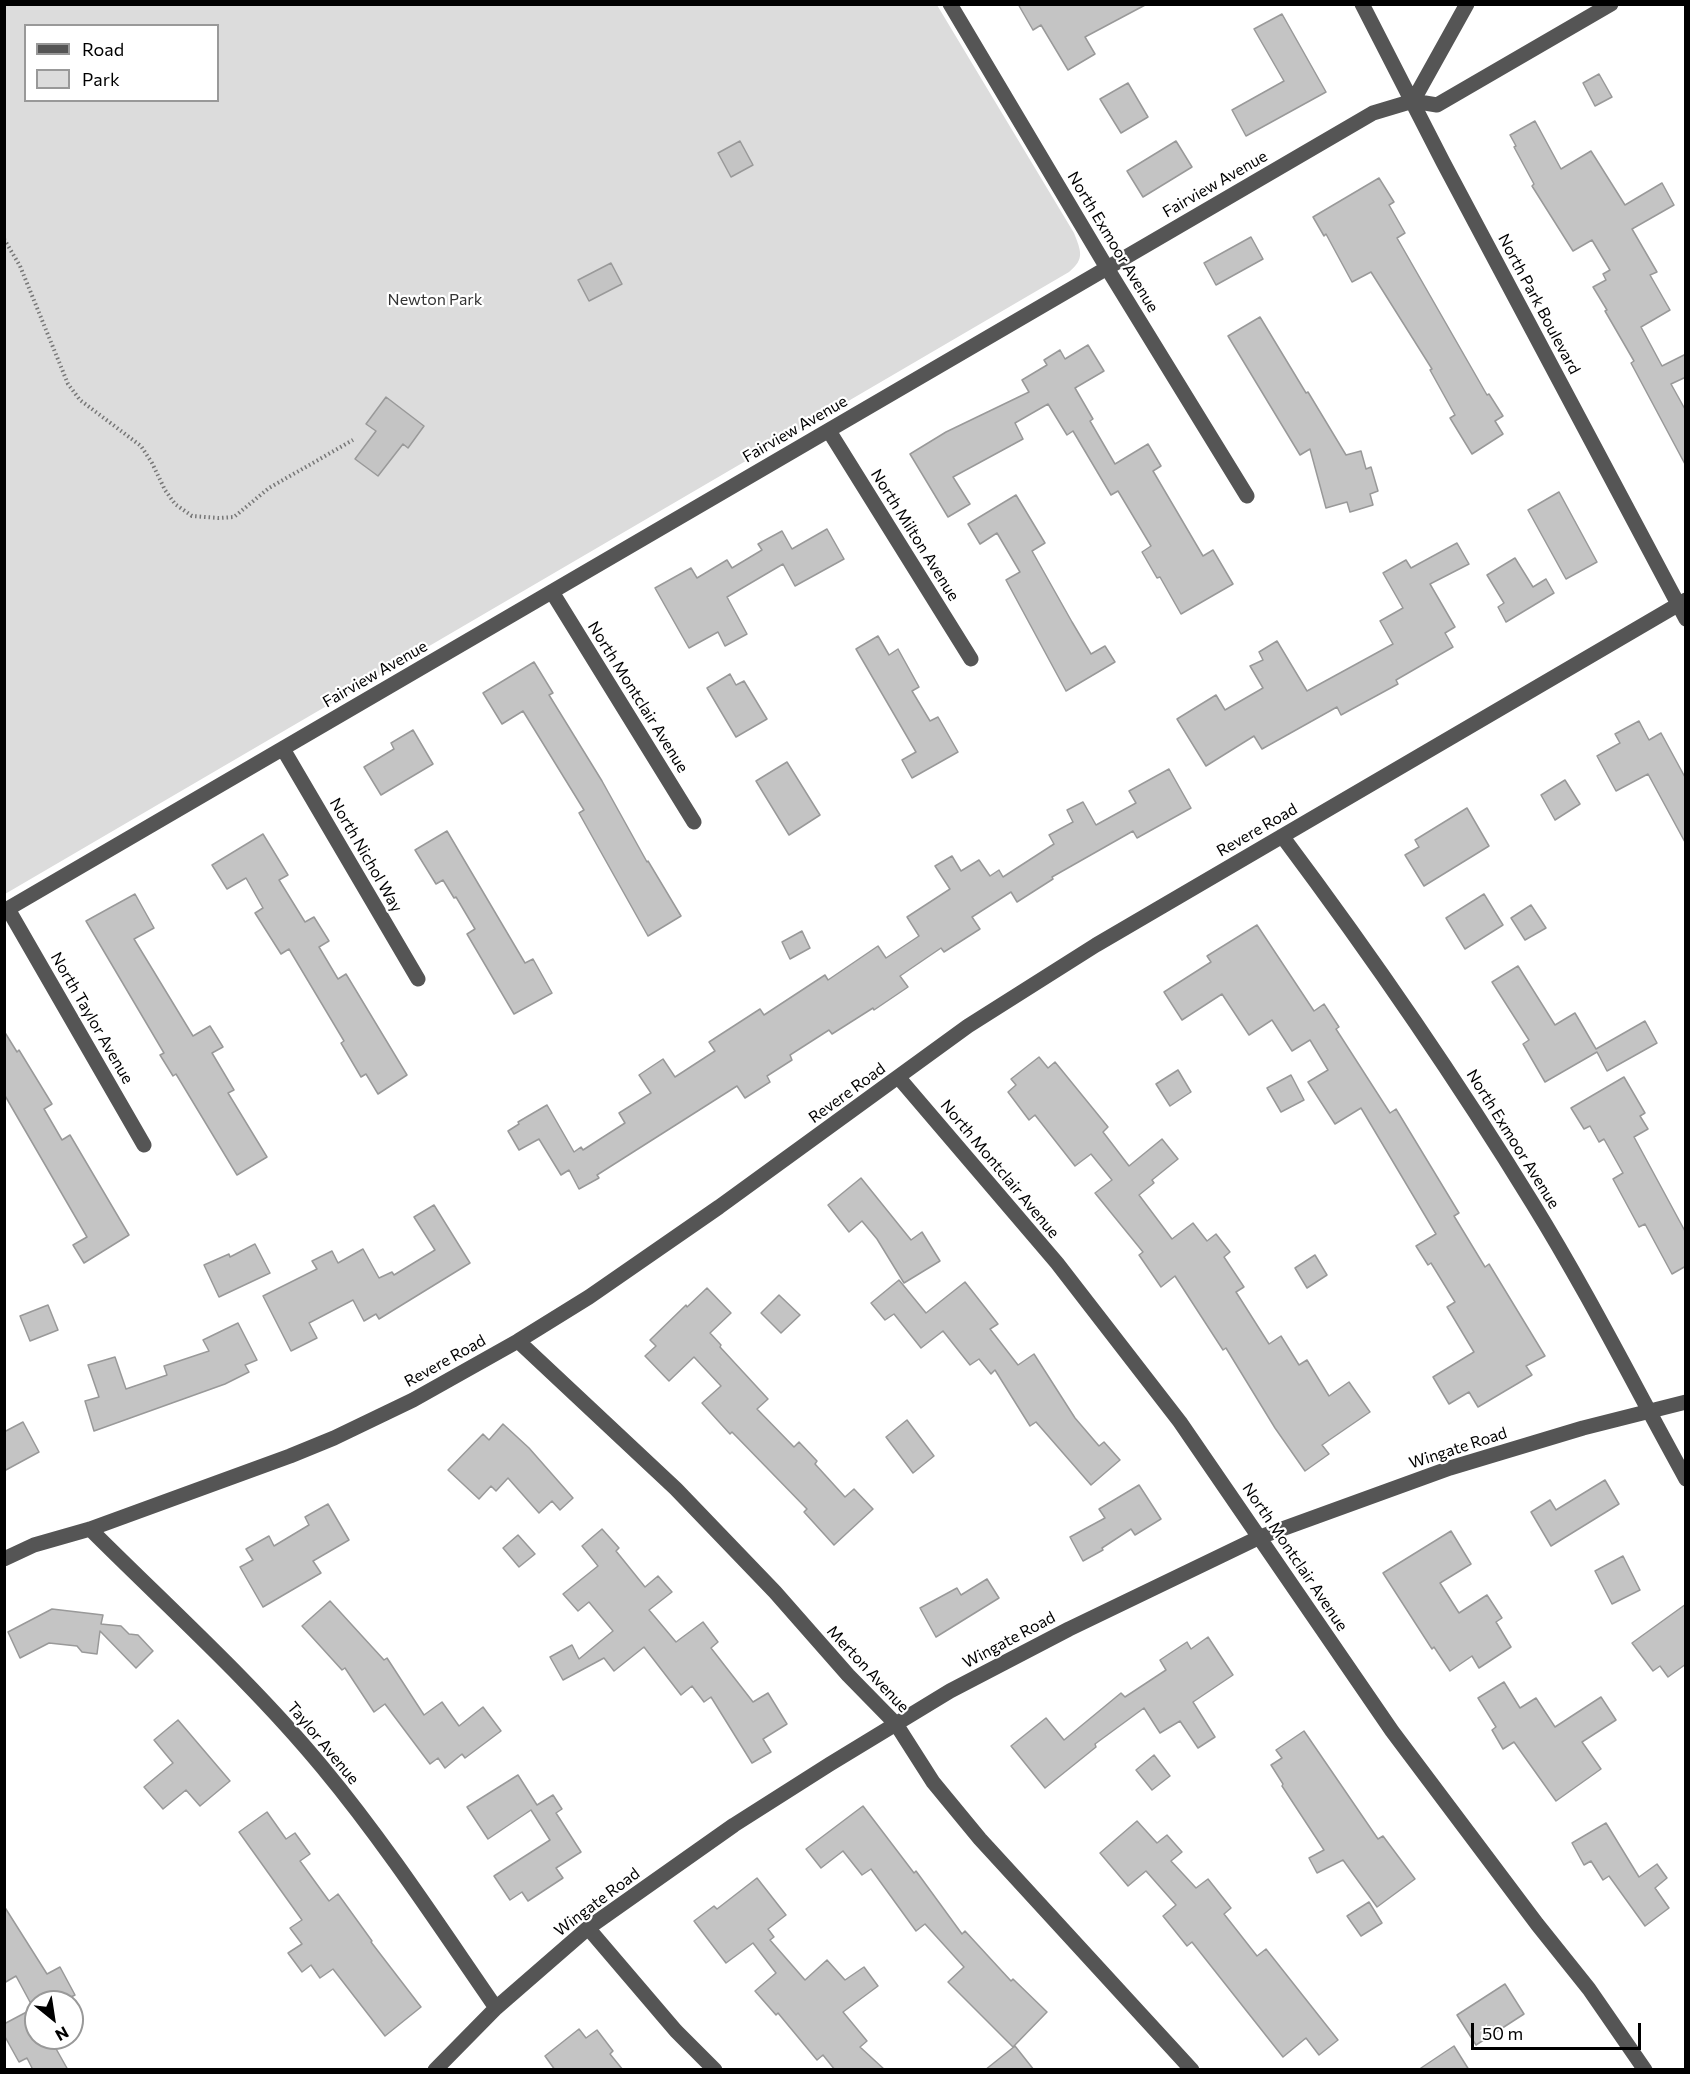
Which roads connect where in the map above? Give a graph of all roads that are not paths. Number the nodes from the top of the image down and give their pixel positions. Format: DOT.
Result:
graph roads {
  1 [pos="950,4"];
  2 [pos="1362,4"];
  3 [pos="1467,4"];
  4 [pos="1611,4"];
  5 [pos="1413,101"];
  6 [pos="1107,268"];
  7 [pos="829,430"];
  8 [pos="1247,496"];
  9 [pos="552,592"];
  10 [pos="1682,602"];
  11 [pos="1686,619"];
  12 [pos="970,659"];
  13 [pos="284,748"];
  14 [pos="694,822"];
  15 [pos="1282,836"];
  16 [pos="6,910"];
  17 [pos="418,979"];
  18 [pos="899,1078"];
  19 [pos="144,1145"];
  20 [pos="518,1341"];
  21 [pos="1686,1402"];
  22 [pos="1649,1411"];
  23 [pos="1686,1479"];
  24 [pos="90,1529"];
  25 [pos="1260,1537"];
  26 [pos="4,1559"];
  27 [pos="896,1724"];
  28 [pos="588,1928"];
  29 [pos="496,2008"];
  30 [pos="435,2070"];
  31 [pos="715,2070"];
  32 [pos="1192,2070"];
  33 [pos="1645,2070"];
  1 -- 6 [label="street, North Exmoor Avenue"];
  2 -- 5 [label="street, North Park Boulevard"];
  3 -- 5 [label="street"];
  4 -- 5 [label="street, Fairview Avenue"];
  5 -- 6 [label="street, Fairview Avenue"];
  5 -- 10 [label="street, North Park Boulevard"];
  6 -- 7 [label="street, Fairview Avenue"];
  6 -- 8 [label="street, North Exmoor Avenue"];
  7 -- 9 [label="street, Fairview Avenue"];
  7 -- 12 [label="street, North Milton Avenue"];
  9 -- 13 [label="street, Fairview Avenue"];
  9 -- 14 [label="street, North Montclair Avenue"];
  10 -- 11 [label="street, North Park Boulevard"];
  10 -- 15 [label="street, Revere Road"];
  13 -- 16 [label="street, Fairview Avenue"];
  13 -- 17 [label="street, North Nichol Way"];
  15 -- 18 [label="street, Revere Road"];
  15 -- 22 [label="street, North Exmoor Avenue"];
  16 -- 19 [label="street, North Taylor Avenue"];
  18 -- 20 [label="street, Revere Road"];
  18 -- 25 [label="street, North Montclair Avenue"];
  20 -- 24 [label="street, Revere Road"];
  20 -- 27 [label="street, Merton Avenue"];
  21 -- 22 [label="street, Wingate Road"];
  22 -- 23 [label="street, North Exmoor Avenue"];
  22 -- 25 [label="street, Wingate Road"];
  24 -- 26 [label="street, Revere Road"];
  24 -- 29 [label="street, Taylor Avenue"];
  25 -- 27 [label="street, Wingate Road"];
  25 -- 33 [label="street, North Montclair Avenue"];
  27 -- 28 [label="street, Wingate Road"];
  27 -- 32 [label="street, Merton Avenue"];
  28 -- 29 [label="street, Wingate Road"];
  28 -- 31 [label="street"];
  29 -- 30 [label="street, Wingate Road"];
}
